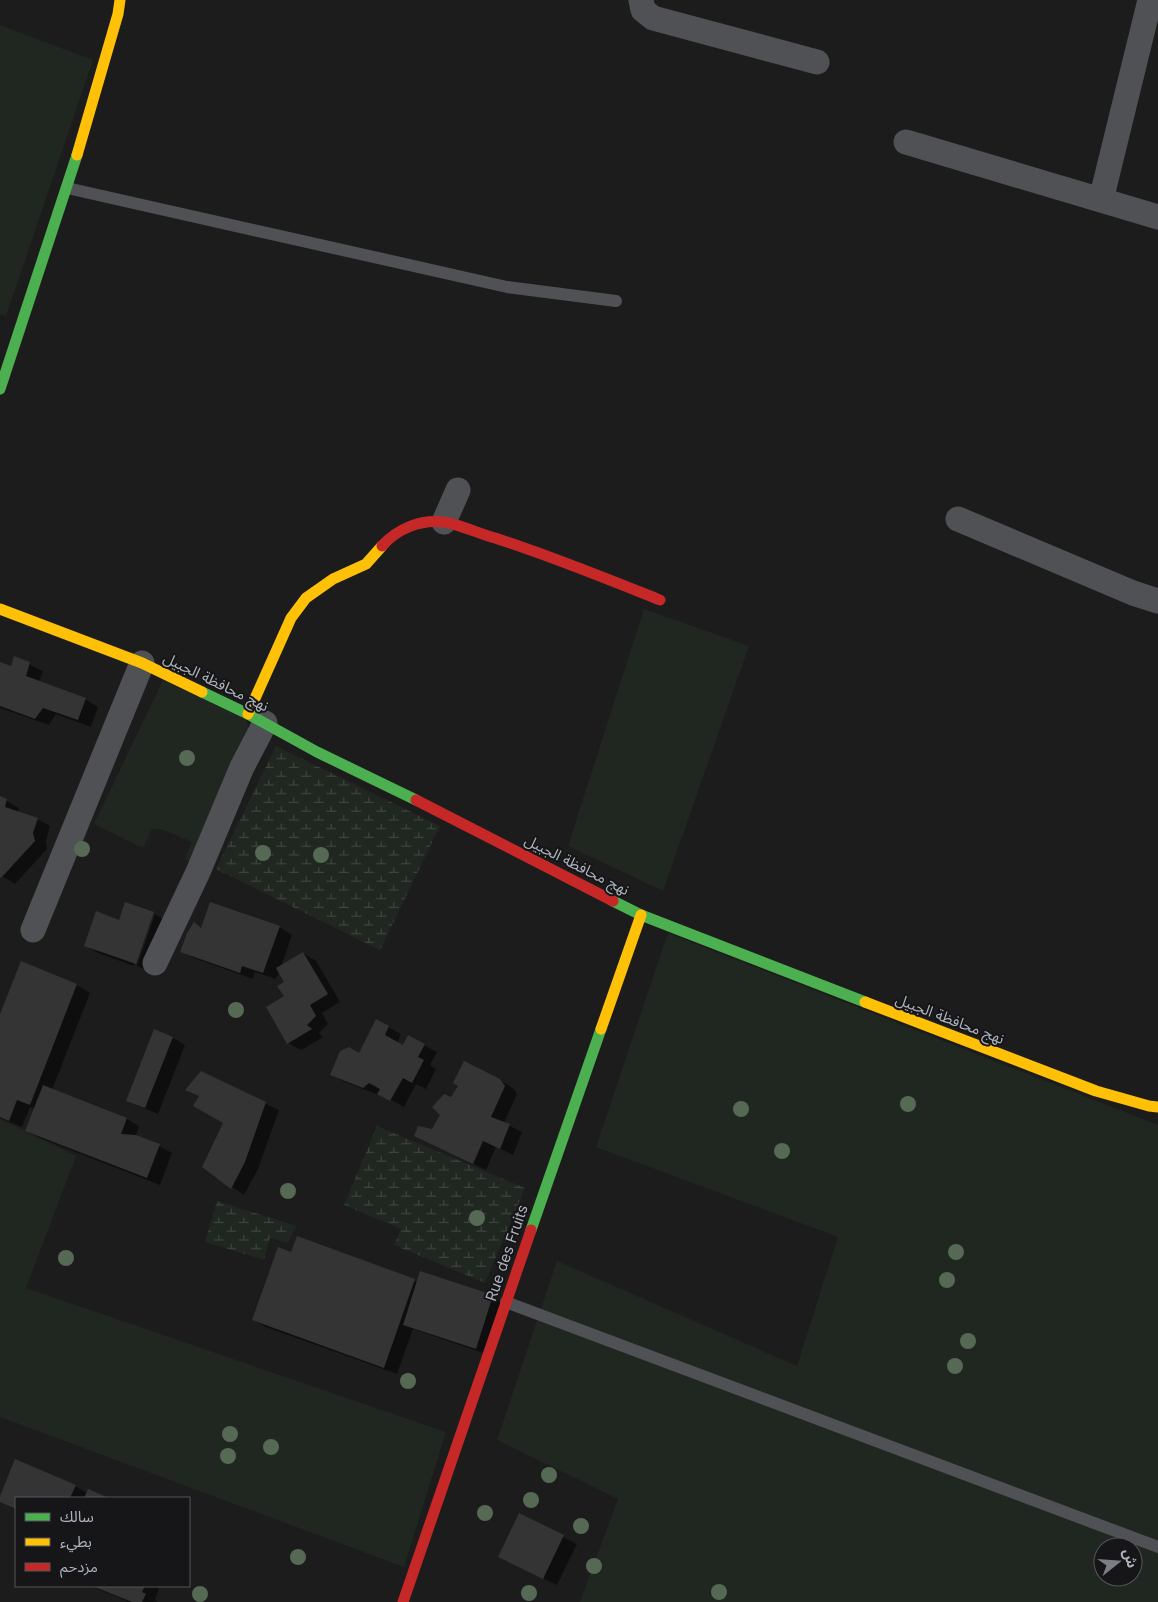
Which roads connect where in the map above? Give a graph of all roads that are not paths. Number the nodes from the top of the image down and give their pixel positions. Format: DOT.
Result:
graph roads {
  1 [pos="120,0"];
  2 [pos="641,0"];
  3 [pos="1150,0"];
  4 [pos="818,62"];
  5 [pos="906,142"];
  6 [pos="67,188"];
  7 [pos="1101,200"];
  8 [pos="1158,218"];
  9 [pos="616,301"];
  10 [pos="0,389"];
  11 [pos="458,490"];
  12 [pos="958,519"];
  13 [pos="444,522"];
  14 [pos="660,600"];
  15 [pos="1158,601"];
  16 [pos="0,609"];
  17 [pos="142,663"];
  18 [pos="257,719"];
  19 [pos="641,915"];
  20 [pos="33,930"];
  21 [pos="155,963"];
  22 [pos="1158,1107"];
  23 [pos="506,1302"];
  24 [pos="1158,1547"];
  25 [pos="403,1602"];
  1 -- 6 [label="street"];
  2 -- 4 [label="street"];
  3 -- 7 [label="street"];
  5 -- 7 [label="street"];
  6 -- 9 [label="lane"];
  6 -- 10 [label="street"];
  7 -- 8 [label="street"];
  11 -- 13 [label="street"];
  12 -- 15 [label="street"];
  13 -- 14 [label="street"];
  13 -- 18 [label="street"];
  16 -- 17 [label="street, نهج محافظة الجبيل"];
  17 -- 18 [label="street, نهج محافظة الجبيل"];
  17 -- 20 [label="street"];
  18 -- 19 [label="street, نهج محافظة الجبيل"];
  18 -- 21 [label="street"];
  19 -- 22 [label="street, نهج محافظة الجبيل"];
  19 -- 23 [label="street, Rue des Fruits"];
  23 -- 24 [label="lane"];
  23 -- 25 [label="street, Rue des Fruits"];
}
